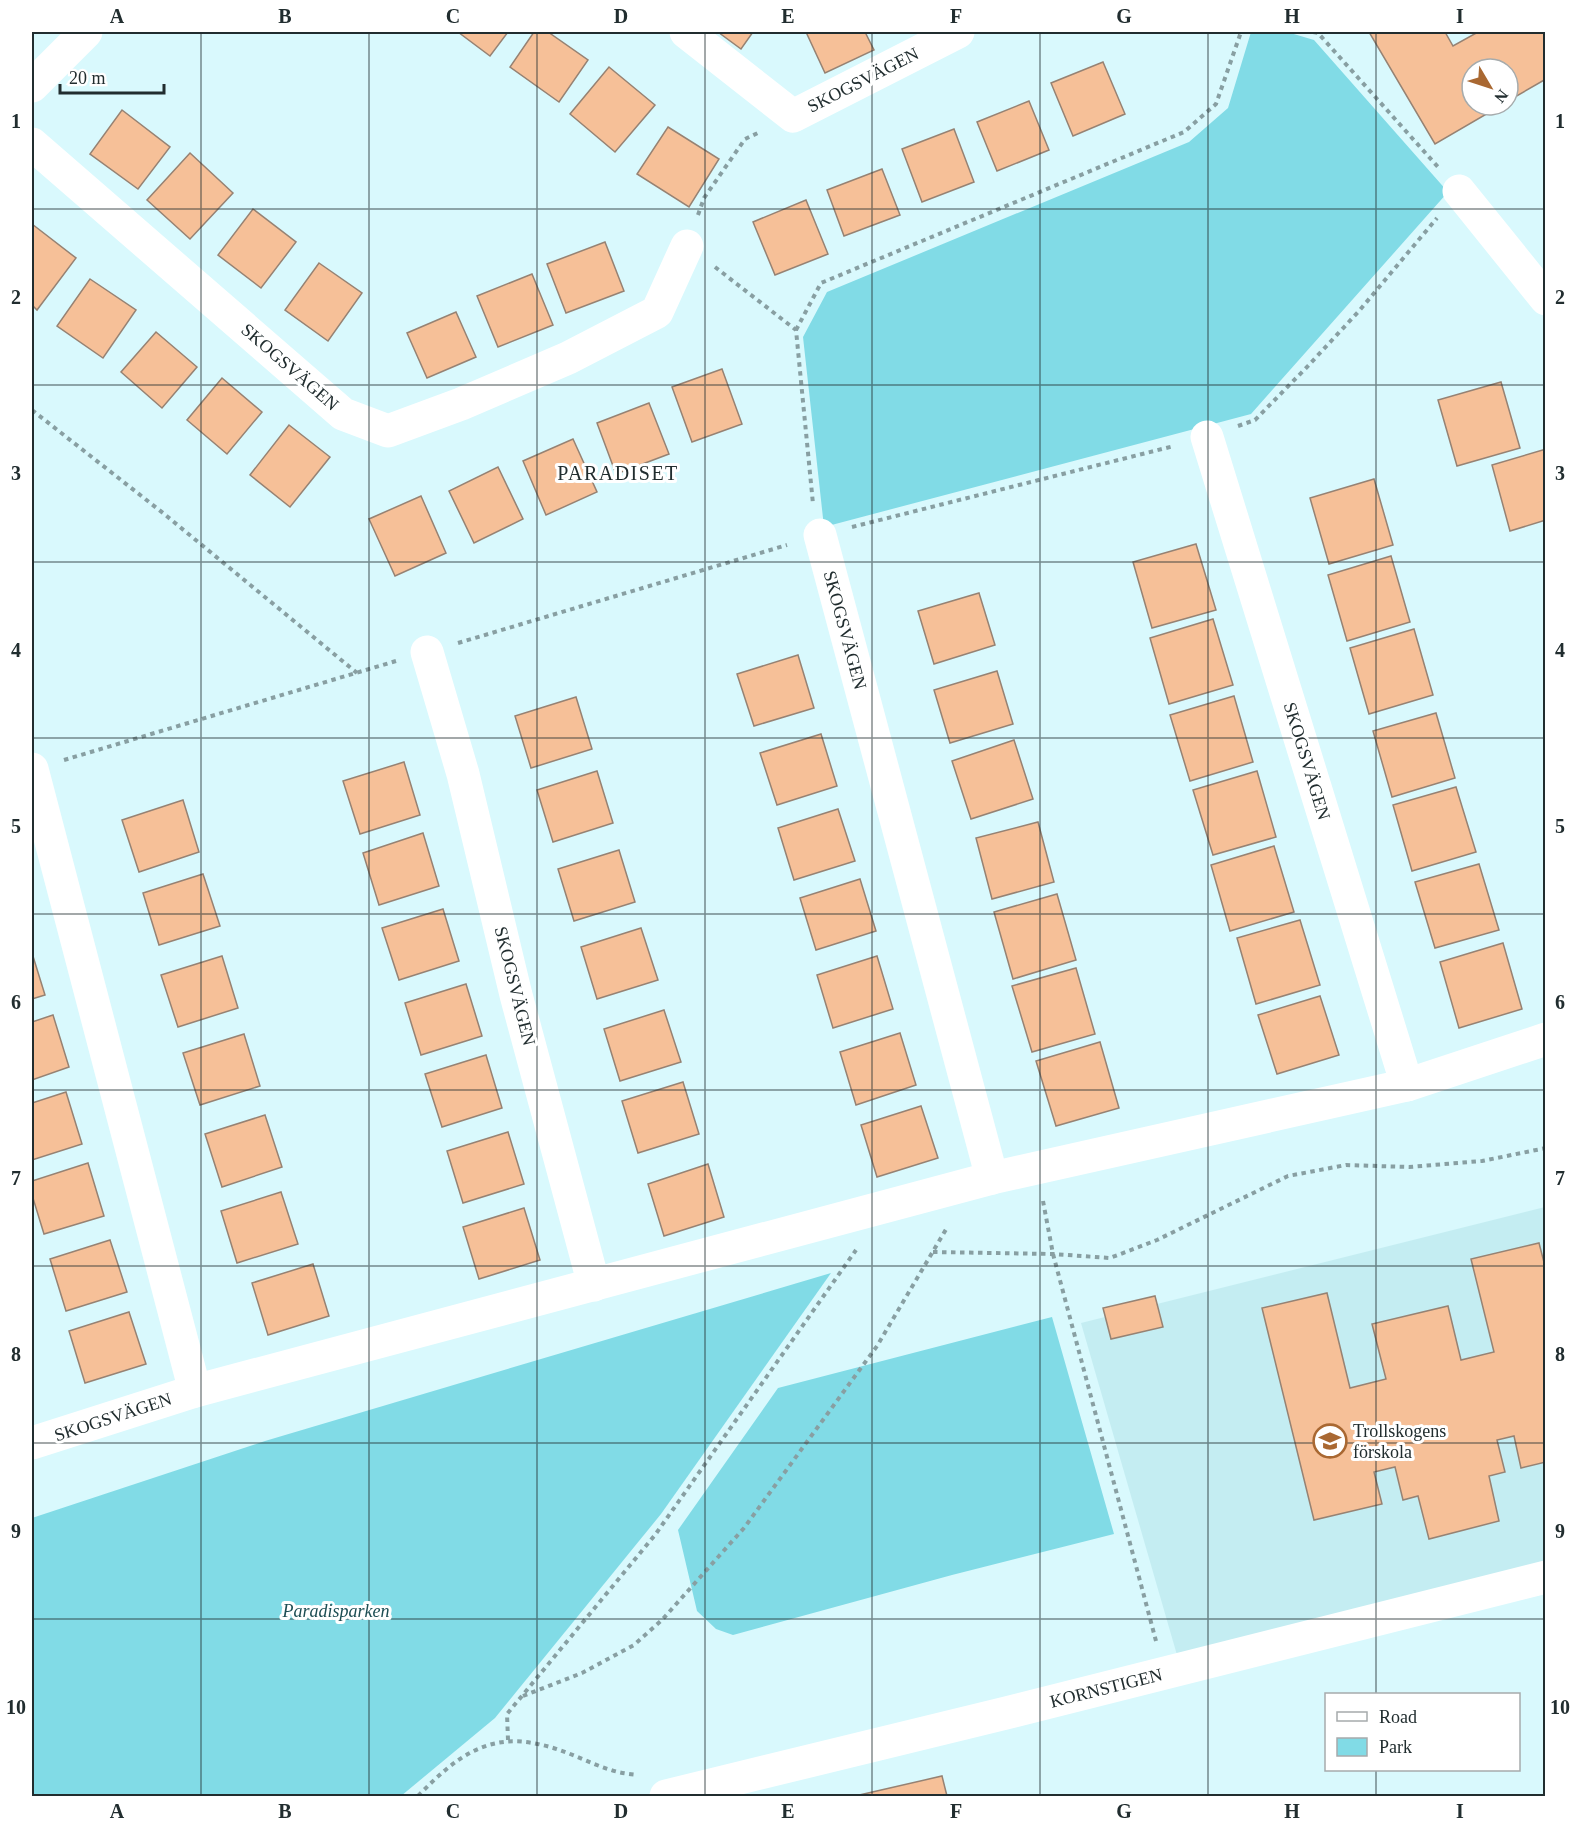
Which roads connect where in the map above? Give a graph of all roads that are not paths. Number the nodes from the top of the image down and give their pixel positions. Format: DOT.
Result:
graph roads {
  1 [pos="86,32"];
  2 [pos="686,32"];
  3 [pos="958,32"];
  4 [pos="32,86"];
  5 [pos="32,144"];
  6 [pos="1459,191"];
  7 [pos="687,246"];
  8 [pos="1545,299"];
  9 [pos="1207,437"];
  10 [pos="820,535"];
  11 [pos="427,652"];
  12 [pos="32,769"];
  13 [pos="1545,1039"];
  14 [pos="1407,1085"];
  15 [pos="982,1181"];
  16 [pos="594,1285"];
  17 [pos="195,1391"];
  18 [pos="32,1443"];
  19 [pos="1545,1577"];
  20 [pos="666,1797"];
  1 -- 4 [label="street"];
  2 -- 3 [label="street, SKOGSVÄGEN"];
  5 -- 7 [label="street, SKOGSVÄGEN"];
  6 -- 8 [label="street"];
  9 -- 14 [label="street, SKOGSVÄGEN"];
  10 -- 15 [label="street, SKOGSVÄGEN"];
  11 -- 16 [label="street, SKOGSVÄGEN"];
  12 -- 17 [label="street, SKOGSVÄGEN"];
  13 -- 14 [label="street, SKOGSVÄGEN"];
  14 -- 15 [label="street, SKOGSVÄGEN"];
  15 -- 16 [label="street, SKOGSVÄGEN"];
  16 -- 17 [label="street, SKOGSVÄGEN"];
  17 -- 18 [label="street, SKOGSVÄGEN"];
  19 -- 20 [label="street, KORNSTIGEN"];
}
